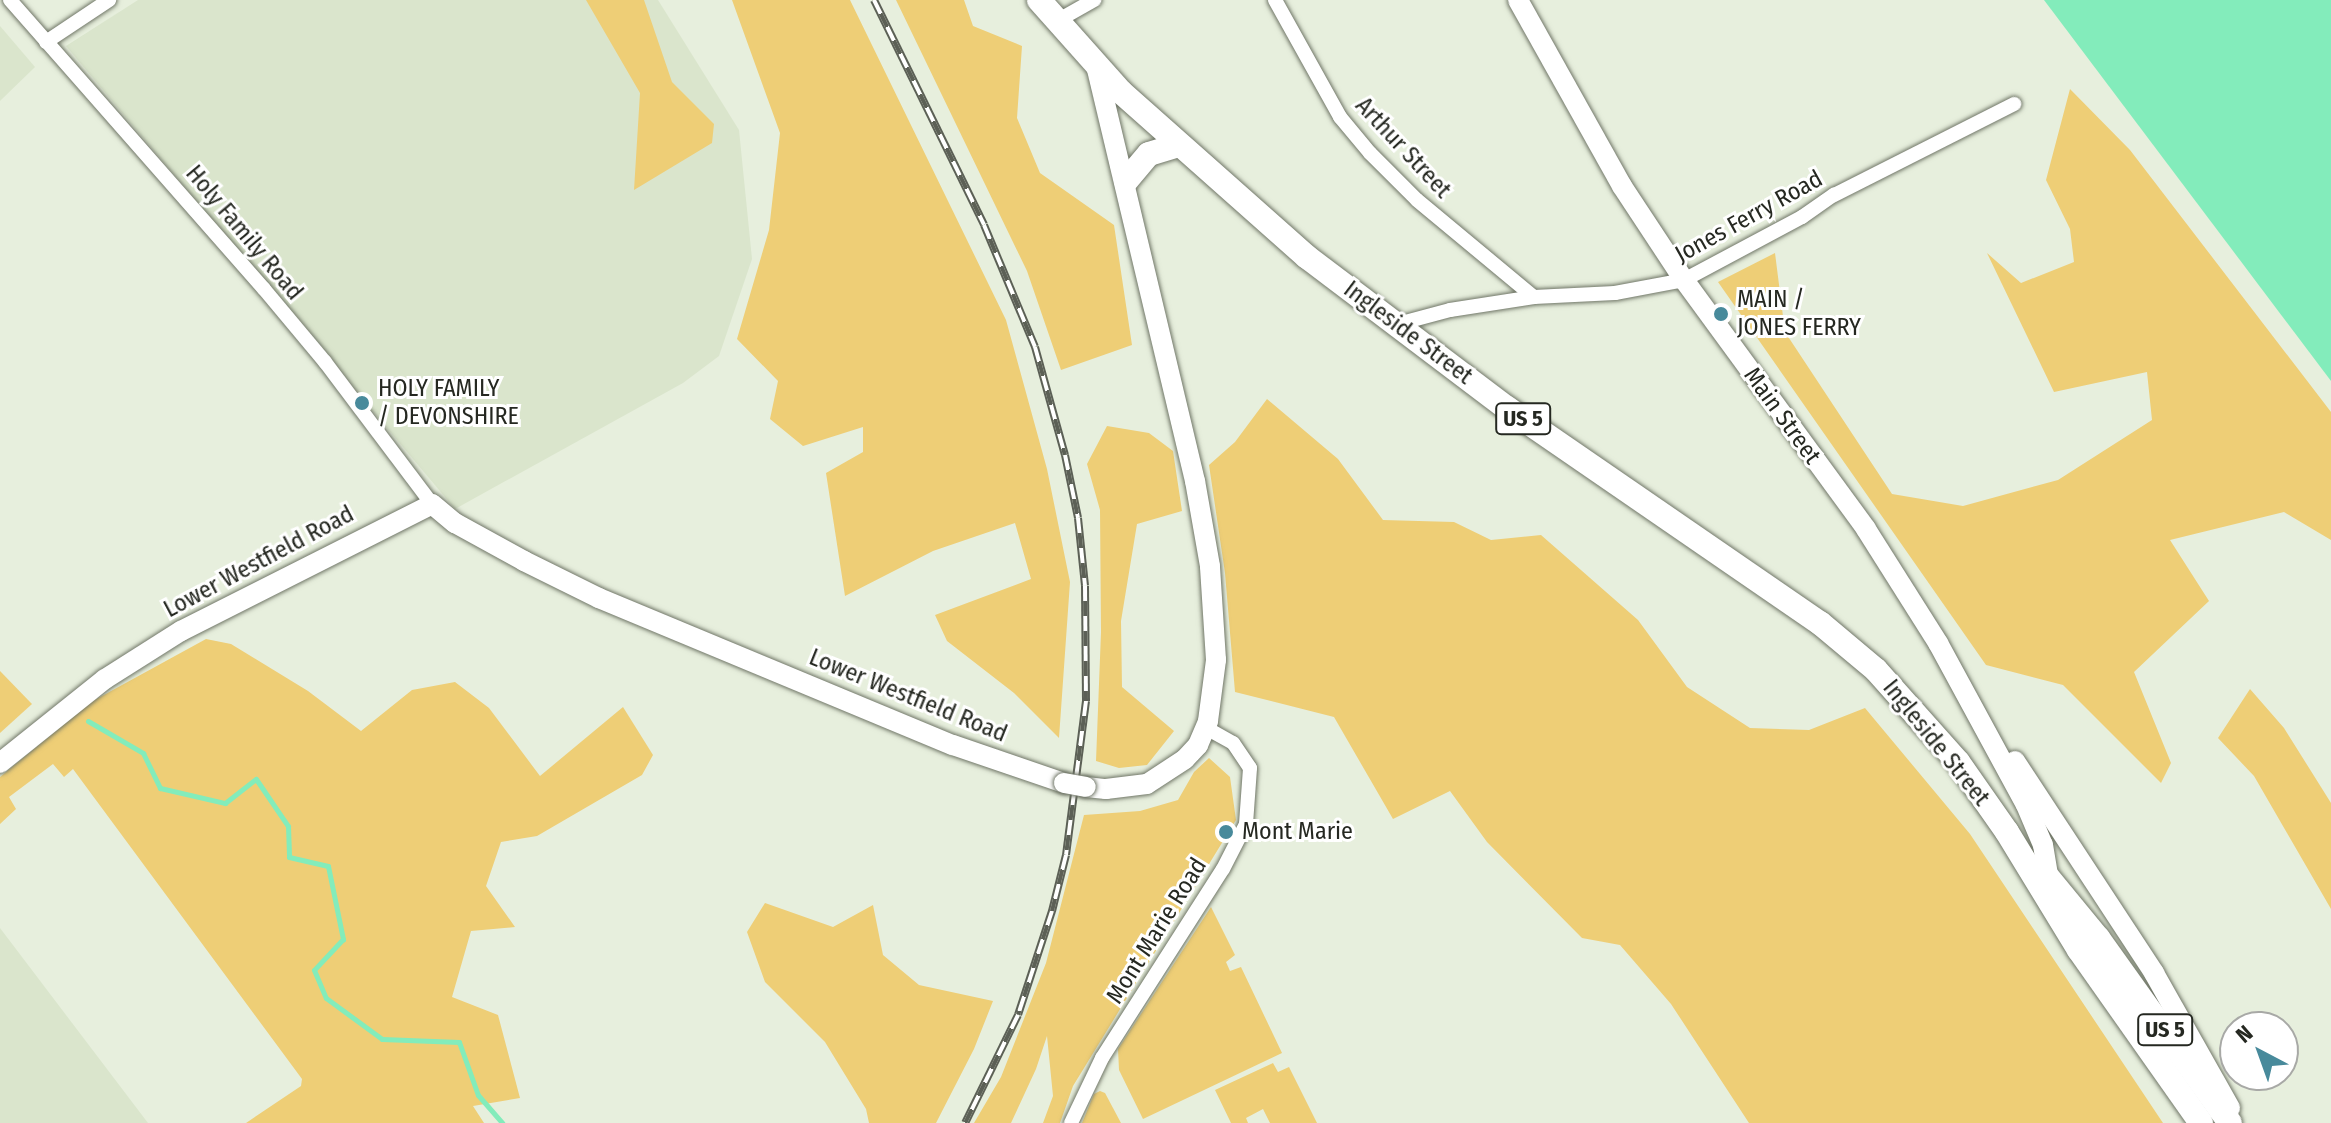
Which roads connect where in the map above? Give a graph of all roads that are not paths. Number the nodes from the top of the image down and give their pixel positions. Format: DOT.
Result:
graph roads {
  1 [pos="10,0"];
  2 [pos="109,0"];
  3 [pos="1039,0"];
  4 [pos="1094,0"];
  5 [pos="1275,0"];
  6 [pos="1518,0"];
  7 [pos="1057,21"];
  8 [pos="46,42"];
  9 [pos="1096,65"];
  10 [pos="2014,104"];
  11 [pos="1178,145"];
  12 [pos="1126,181"];
  13 [pos="1684,280"];
  14 [pos="1534,297"];
  15 [pos="1394,325"];
  16 [pos="432,504"];
  17 [pos="1975,706"];
  18 [pos="1206,728"];
  19 [pos="0,763"];
  20 [pos="2007,832"];
  21 [pos="2049,878"];
  22 [pos="2051,907"];
  23 [pos="2089,944"];
  24 [pos="1071,1123"];
  25 [pos="2201,1123"];
  26 [pos="2230,1123"];
  27 [pos="2239,1123"];
  1 -- 8 [label="street, Holy Family Road"];
  2 -- 8 [label="street"];
  3 -- 7 [label="main road, Ingleside Street / US 5"];
  4 -- 7 [label="street"];
  5 -- 14 [label="street, Arthur Street"];
  6 -- 13 [label="street, Main Street"];
  7 -- 9 [label="main road, Ingleside Street / US 5"];
  8 -- 16 [label="street, Holy Family Road"];
  9 -- 11 [label="main road, Ingleside Street / US 5"];
  9 -- 12 [label="street, Lower Westfield Road"];
  10 -- 13 [label="street, Jones Ferry Road"];
  11 -- 12 [label="main road"];
  11 -- 15 [label="main road, Ingleside Street / US 5"];
  12 -- 18 [label="street, Lower Westfield Road"];
  13 -- 14 [label="street, Jones Ferry Road"];
  13 -- 17 [label="street, Main Street"];
  14 -- 15 [label="street, Jones Ferry Road"];
  15 -- 20 [label="main road, Ingleside Street / US 5"];
  16 -- 18 [label="street, Lower Westfield Road, bridge"];
  16 -- 19 [label="street, Lower Westfield Road"];
  17 -- 21 [label="street, Main Street"];
  17 -- 27 [label="street, Main Street"];
  18 -- 24 [label="street, Mont Marie Road"];
  20 -- 21 [label="main road, Ingleside Street / US 5"];
  20 -- 22 [label="main road, Ingleside Street / US 5"];
  21 -- 22 [label="street, Main Street"];
  21 -- 23 [label="main road, Ingleside Street / US 5"];
  22 -- 23 [label="main road, Ingleside Street / US 5"];
  23 -- 25 [label="main road, US 5"];
  23 -- 26 [label="main road, US 5"];
}
